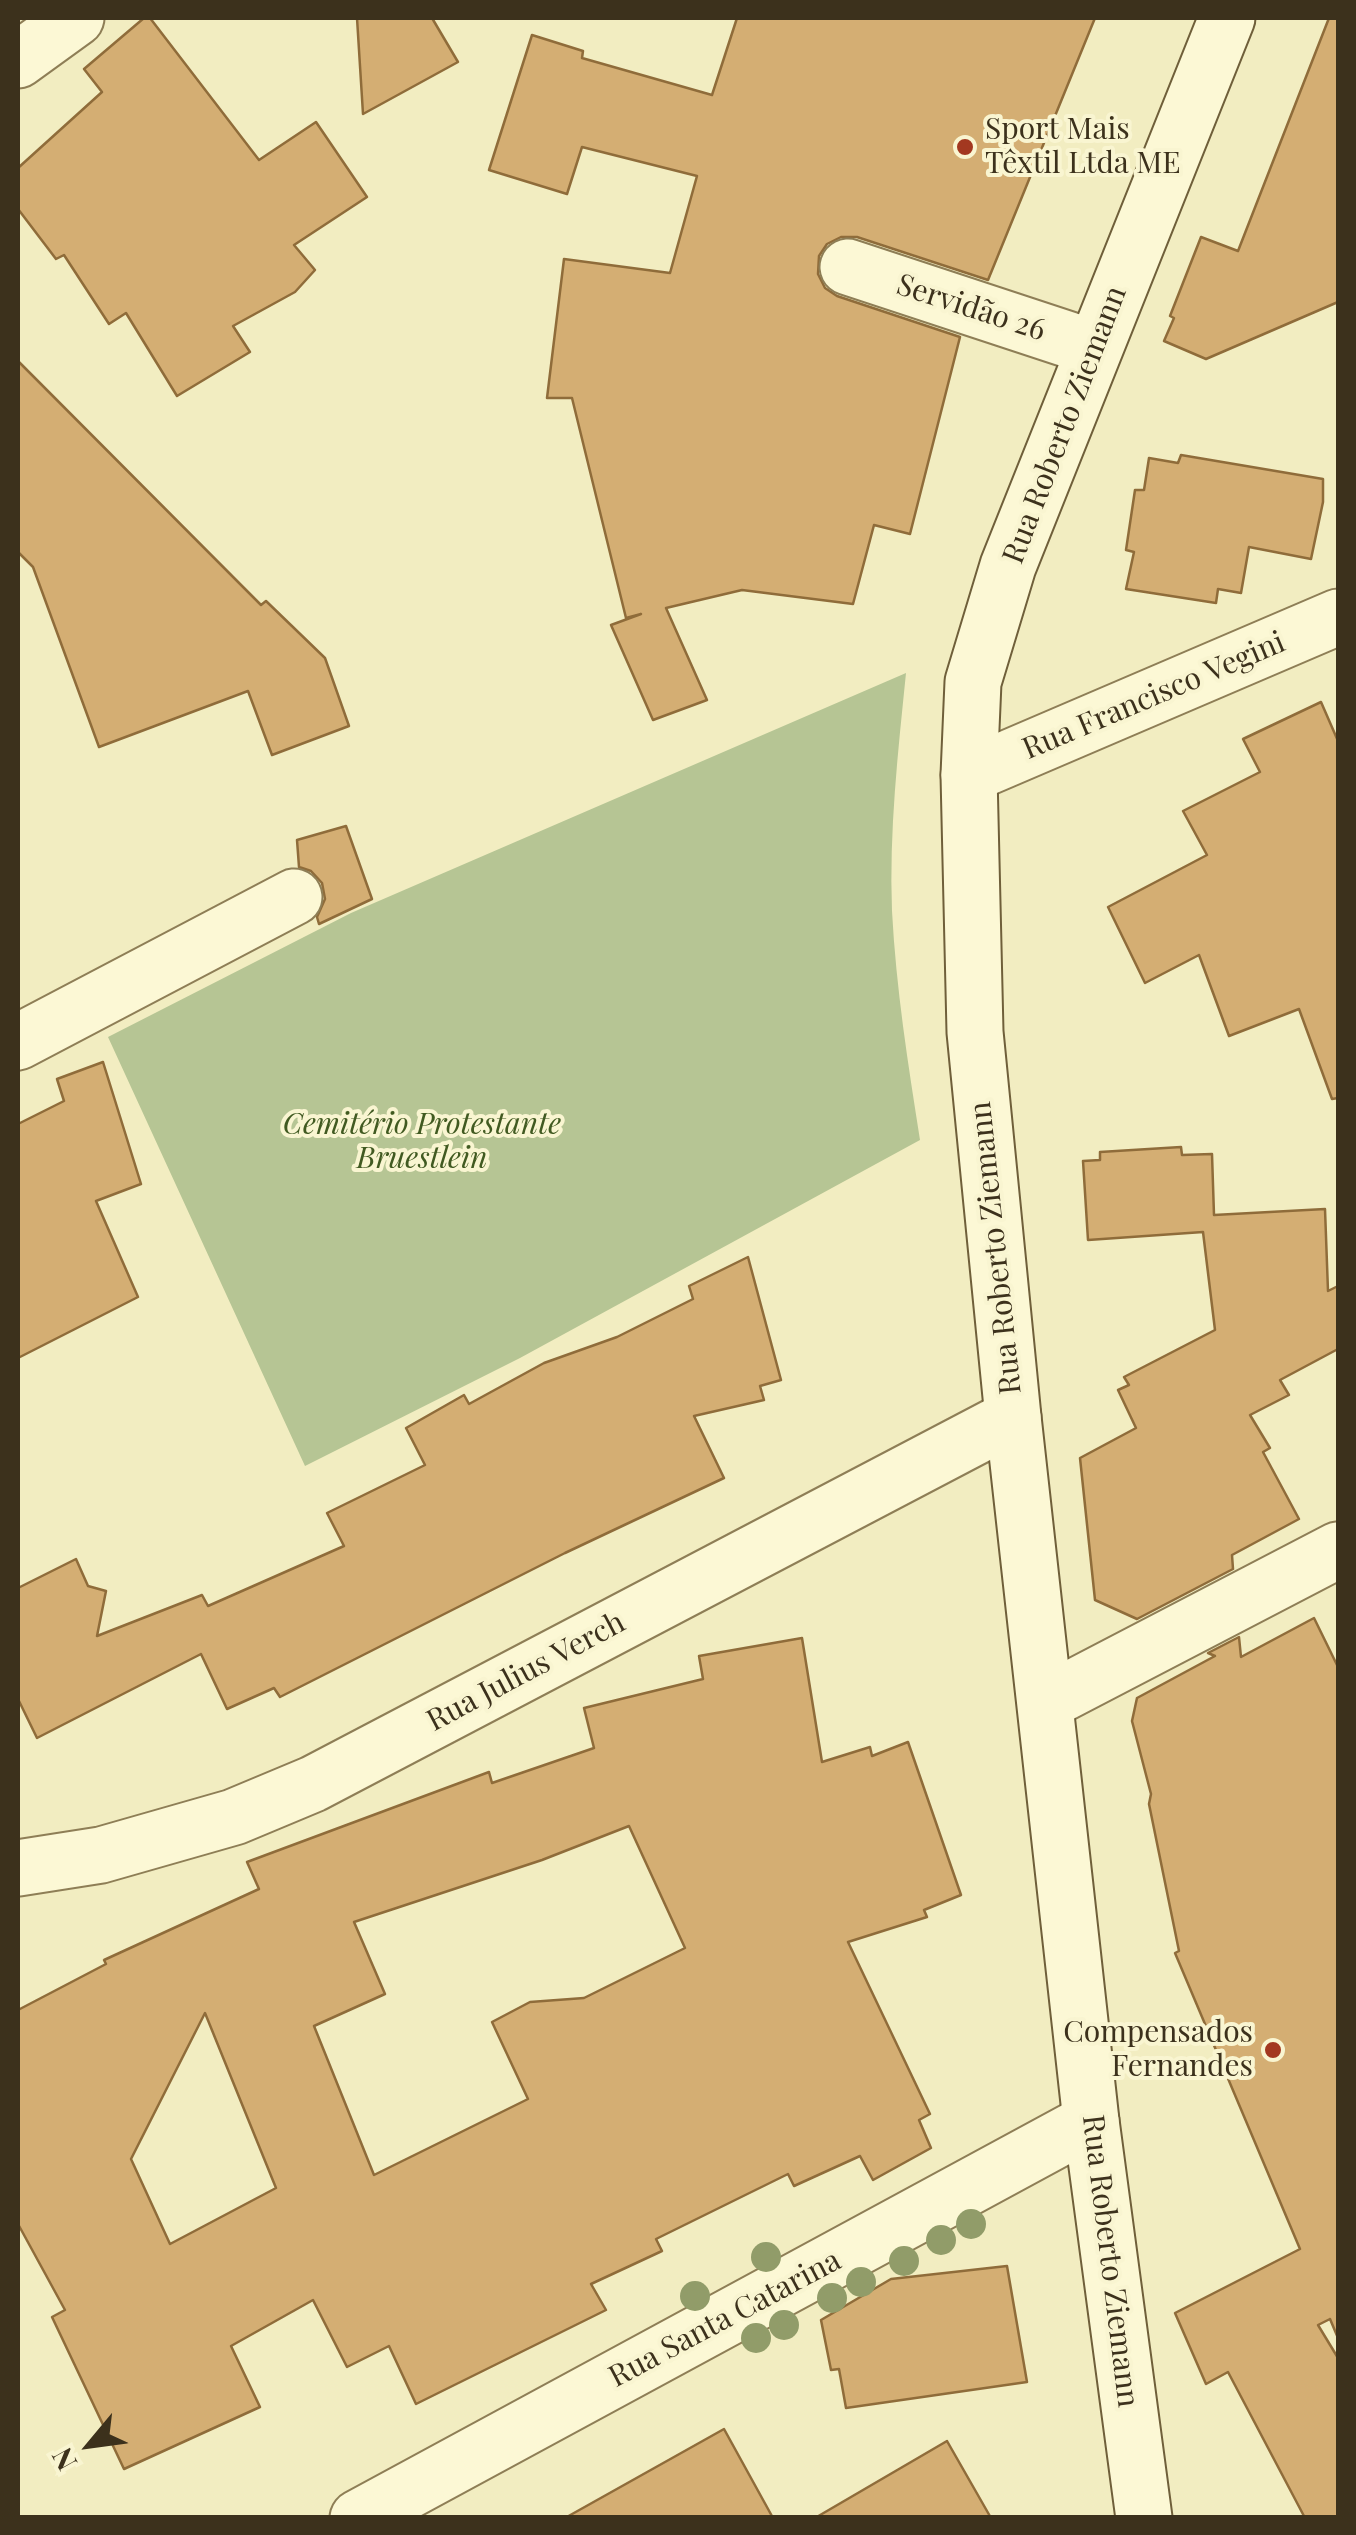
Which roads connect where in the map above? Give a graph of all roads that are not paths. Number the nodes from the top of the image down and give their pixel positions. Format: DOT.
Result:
graph roads {
  1 [pos="76,18"];
  2 [pos="1227,18"];
  3 [pos="18,60"];
  4 [pos="848,268"];
  5 [pos="1094,348"];
  6 [pos="1338,617"];
  7 [pos="969,775"];
  8 [pos="294,897"];
  9 [pos="18,1042"];
  10 [pos="1013,1417"];
  11 [pos="1338,1550"];
  12 [pos="1046,1702"];
  13 [pos="18,1868"];
  14 [pos="1091,2122"];
  15 [pos="358,2518"];
  16 [pos="1144,2518"];
  1 -- 3 [label="street"];
  2 -- 5 [label="street, Rua Roberto Ziemann"];
  4 -- 5 [label="street, Servidão 26"];
  5 -- 7 [label="street, Rua Roberto Ziemann"];
  6 -- 7 [label="street, Rua Francisco Vegini"];
  7 -- 10 [label="street, Rua Roberto Ziemann"];
  8 -- 9 [label="street"];
  10 -- 12 [label="street, Rua Roberto Ziemann"];
  10 -- 13 [label="street, Rua Julius Verch"];
  11 -- 12 [label="street"];
  12 -- 14 [label="street, Rua Roberto Ziemann"];
  14 -- 15 [label="street, Rua Santa Catarina"];
  14 -- 16 [label="street, Rua Roberto Ziemann"];
}
